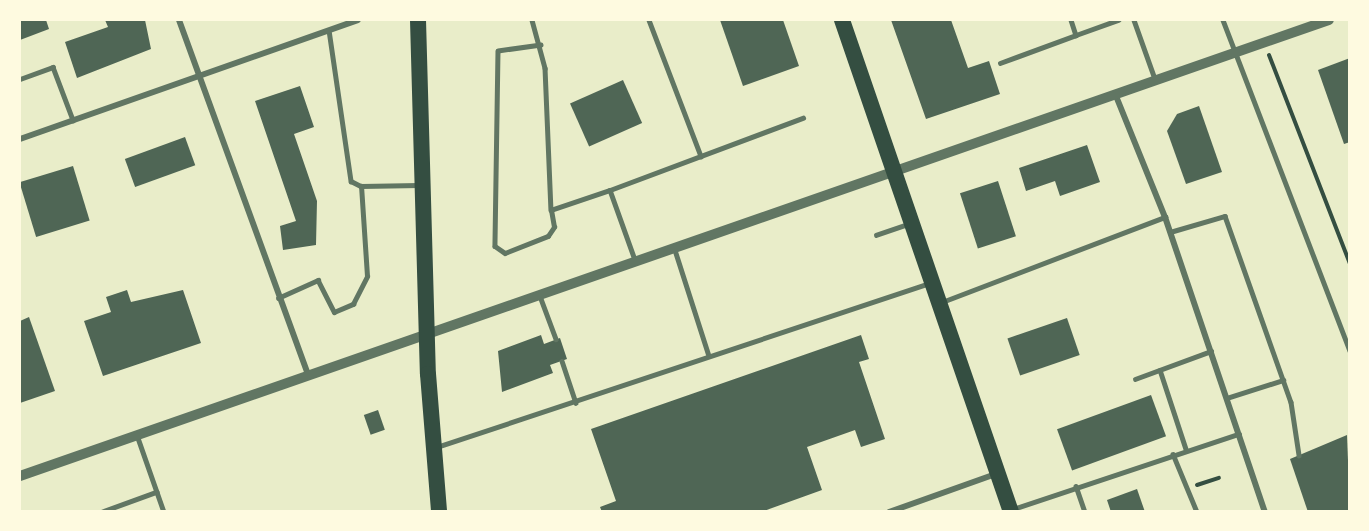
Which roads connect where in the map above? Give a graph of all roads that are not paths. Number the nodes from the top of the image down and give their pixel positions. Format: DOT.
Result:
graph roads {
  1 [pos="179,20"];
  2 [pos="358,20"];
  3 [pos="417,20"];
  4 [pos="532,20"];
  5 [pos="649,20"];
  6 [pos="842,20"];
  7 [pos="1071,20"];
  8 [pos="1118,20"];
  9 [pos="1134,20"];
  10 [pos="1223,20"];
  11 [pos="1329,20"];
  12 [pos="1311,23"];
  13 [pos="329,30"];
  14 [pos="1076,35"];
  15 [pos="541,45"];
  16 [pos="1236,53"];
  17 [pos="1000,63"];
  18 [pos="199,76"];
  19 [pos="20,79"];
  20 [pos="1156,81"];
  21 [pos="1116,96"];
  22 [pos="803,118"];
  23 [pos="73,120"];
  24 [pos="20,139"];
  25 [pos="701,156"];
  26 [pos="896,170"];
  27 [pos="421,184"];
  28 [pos="361,186"];
  29 [pos="610,190"];
  30 [pos="551,210"];
  31 [pos="1165,217"];
  32 [pos="912,222"];
  33 [pos="1170,232"];
  34 [pos="876,235"];
  35 [pos="674,247"];
  36 [pos="635,260"];
  37 [pos="933,282"];
  38 [pos="540,295"];
  39 [pos="278,298"];
  40 [pos="940,303"];
  41 [pos="426,334"];
  42 [pos="556,339"];
  43 [pos="1350,350"];
  44 [pos="1210,351"];
  45 [pos="709,356"];
  46 [pos="562,361"];
  47 [pos="1160,370"];
  48 [pos="308,375"];
  49 [pos="1135,379"];
  50 [pos="1283,380"];
  51 [pos="1227,398"];
  52 [pos="576,403"];
  53 [pos="1239,434"];
  54 [pos="137,435"];
  55 [pos="432,449"];
  56 [pos="1186,449"];
  57 [pos="1173,454"];
  58 [pos="1299,455"];
  59 [pos="998,473"];
  60 [pos="20,476"];
  61 [pos="1077,486"];
  62 [pos="156,492"];
  63 [pos="1011,511"];
  64 [pos="101,512"];
  65 [pos="164,512"];
  66 [pos="439,512"];
  67 [pos="889,512"];
  68 [pos="1085,512"];
  69 [pos="1197,512"];
  70 [pos="1265,512"];
  1 -- 18 [label="street"];
  2 -- 13 [label="street"];
  3 -- 27 [label="highway"];
  4 -- 15 [label="lane"];
  5 -- 25 [label="lane"];
  6 -- 26 [label="highway"];
  7 -- 14 [label="lane"];
  8 -- 14 [label="lane"];
  9 -- 20 [label="lane"];
  10 -- 16 [label="lane"];
  11 -- 12 [label="street"];
  12 -- 16 [label="street"];
  13 -- 18 [label="street"];
  13 -- 28 [label="lane"];
  14 -- 17 [label="lane"];
  15 -- 30 [label="lane"];
  15 -- 30 [label="lane"];
  16 -- 20 [label="street"];
  16 -- 43 [label="lane"];
  18 -- 23 [label="street"];
  18 -- 39 [label="street"];
  19 -- 23 [label="lane"];
  20 -- 21 [label="street"];
  21 -- 26 [label="street"];
  21 -- 31 [label="street"];
  22 -- 25 [label="lane"];
  23 -- 24 [label="street"];
  25 -- 29 [label="lane"];
  26 -- 32 [label="highway"];
  26 -- 35 [label="street"];
  27 -- 28 [label="lane"];
  27 -- 41 [label="highway"];
  28 -- 39 [label="lane"];
  29 -- 30 [label="lane"];
  29 -- 36 [label="lane"];
  31 -- 33 [label="street"];
  31 -- 40 [label="lane"];
  32 -- 34 [label="lane"];
  32 -- 37 [label="highway"];
  33 -- 44 [label="street"];
  33 -- 50 [label="lane"];
  35 -- 36 [label="street"];
  35 -- 45 [label="lane"];
  36 -- 38 [label="street"];
  37 -- 40 [label="highway"];
  37 -- 45 [label="lane"];
  38 -- 41 [label="street"];
  38 -- 42 [label="lane"];
  39 -- 48 [label="street"];
  40 -- 59 [label="highway"];
  41 -- 48 [label="street"];
  41 -- 55 [label="highway"];
  44 -- 47 [label="lane"];
  44 -- 51 [label="street"];
  45 -- 52 [label="lane"];
  46 -- 52 [label="lane"];
  47 -- 49 [label="lane"];
  47 -- 56 [label="lane"];
  48 -- 54 [label="street"];
  50 -- 51 [label="lane"];
  50 -- 58 [label="lane"];
  51 -- 53 [label="street"];
  52 -- 55 [label="lane"];
  53 -- 56 [label="lane"];
  53 -- 70 [label="street"];
  54 -- 60 [label="street"];
  54 -- 62 [label="lane"];
  55 -- 66 [label="highway"];
  56 -- 57 [label="lane"];
  57 -- 61 [label="lane"];
  57 -- 69 [label="lane"];
  59 -- 63 [label="highway"];
  59 -- 67 [label="street"];
  61 -- 63 [label="lane"];
  61 -- 68 [label="lane"];
  62 -- 64 [label="lane"];
  62 -- 65 [label="lane"];
}
